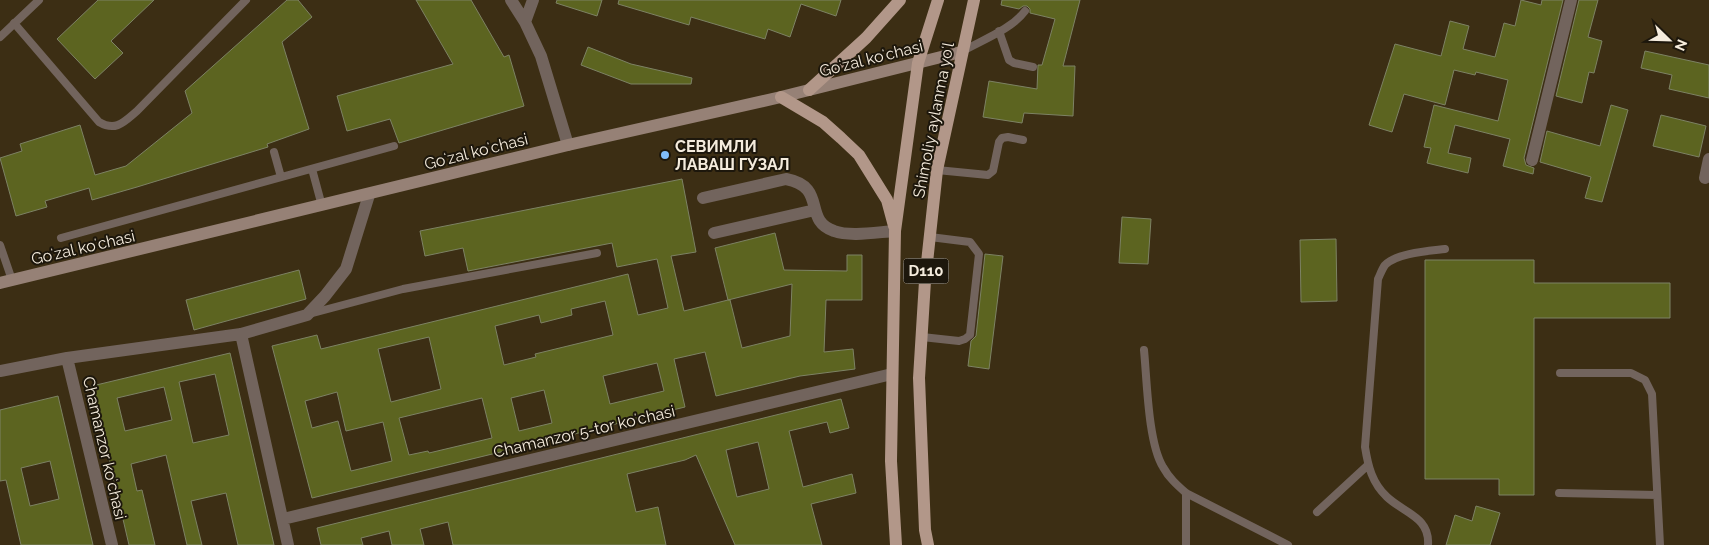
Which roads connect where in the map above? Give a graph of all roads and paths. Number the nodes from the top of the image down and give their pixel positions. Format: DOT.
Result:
graph roads {
  1 [pos="39,0"];
  2 [pos="246,0"];
  3 [pos="511,0"];
  4 [pos="533,0"];
  5 [pos="900,0"];
  6 [pos="938,0"];
  7 [pos="974,0"];
  8 [pos="1571,0"];
  9 [pos="1024,11"];
  10 [pos="525,22"];
  11 [pos="14,24"];
  12 [pos="999,31"];
  13 [pos="0,37"];
  14 [pos="961,52"];
  15 [pos="918,63"];
  16 [pos="1033,67"];
  17 [pos="809,90"];
  18 [pos="781,97"];
  19 [pos="1023,140"];
  20 [pos="568,145"];
  21 [pos="394,146"];
  22 [pos="274,152"];
  23 [pos="1709,159"];
  24 [pos="1532,160"];
  25 [pos="312,169"];
  26 [pos="937,170"];
  27 [pos="281,177"];
  28 [pos="1705,178"];
  29 [pos="369,195"];
  30 [pos="703,198"];
  31 [pos="322,206"];
  32 [pos="815,210"];
  33 [pos="895,231"];
  34 [pos="714,233"];
  35 [pos="930,237"];
  36 [pos="61,238"];
  37 [pos="0,244"];
  38 [pos="1445,249"];
  39 [pos="597,253"];
  40 [pos="6,282"];
  41 [pos="307,315"];
  42 [pos="241,334"];
  43 [pos="922,336"];
  44 [pos="1144,350"];
  45 [pos="67,358"];
  46 [pos="0,371"];
  47 [pos="1560,373"];
  48 [pos="892,374"];
  49 [pos="1368,465"];
  50 [pos="1186,493"];
  51 [pos="1559,493"];
  52 [pos="1657,495"];
  53 [pos="1317,512"];
  54 [pos="283,519"];
  55 [pos="112,545"];
  56 [pos="288,545"];
  57 [pos="896,545"];
  58 [pos="928,545"];
  59 [pos="1186,545"];
  60 [pos="1288,545"];
  61 [pos="1428,545"];
  62 [pos="1660,545"];
  1 -- 11 [label="lane"];
  2 -- 11 [label="lane"];
  3 -- 10 [label="street"];
  4 -- 10 [label="street"];
  5 -- 17 [label="main road"];
  6 -- 15 [label="main road, Shimoliy aylanma yoʻl / D110"];
  7 -- 14 [label="main road, Shimoliy aylanma yoʻl / D110"];
  8 -- 24 [label="street"];
  9 -- 12 [label="lane"];
  10 -- 20 [label="street"];
  11 -- 13 [label="lane"];
  12 -- 14 [label="lane"];
  12 -- 16 [label="lane"];
  14 -- 15 [label="main road, Goʻzal koʻchasi"];
  14 -- 26 [label="main road, Shimoliy aylanma yoʻl / D110"];
  15 -- 17 [label="main road, Goʻzal koʻchasi"];
  15 -- 33 [label="main road, Shimoliy aylanma yoʻl / D110"];
  17 -- 18 [label="main road, Goʻzal koʻchasi"];
  18 -- 20 [label="main road, Goʻzal koʻchasi"];
  18 -- 33 [label="main road"];
  19 -- 26 [label="lane"];
  20 -- 29 [label="main road, Goʻzal koʻchasi"];
  21 -- 25 [label="lane"];
  22 -- 27 [label="lane"];
  23 -- 28 [label="street"];
  25 -- 27 [label="lane"];
  25 -- 31 [label="lane"];
  26 -- 35 [label="main road, Shimoliy aylanma yoʻl / D110"];
  27 -- 36 [label="lane"];
  29 -- 31 [label="main road, Goʻzal koʻchasi"];
  29 -- 41 [label="street"];
  30 -- 32 [label="street"];
  31 -- 40 [label="main road, Goʻzal koʻchasi"];
  32 -- 33 [label="street"];
  32 -- 34 [label="street"];
  33 -- 48 [label="main road, Shimoliy aylanma yoʻl / D110"];
  35 -- 43 [label="main road, Shimoliy aylanma yoʻl / D110"];
  35 -- 43 [label="lane"];
  37 -- 40 [label="lane"];
  38 -- 49 [label="lane"];
  39 -- 41 [label="lane"];
  41 -- 42 [label="street"];
  42 -- 45 [label="street"];
  42 -- 54 [label="street"];
  43 -- 58 [label="main road, Shimoliy aylanma yoʻl / D110"];
  44 -- 50 [label="lane"];
  45 -- 46 [label="street"];
  45 -- 55 [label="street, Chamanzor koʻchasi"];
  47 -- 52 [label="lane"];
  48 -- 54 [label="street, Chamanzor 5-tor koʻchasi"];
  48 -- 57 [label="main road, Shimoliy aylanma yoʻl / D110"];
  49 -- 53 [label="lane"];
  49 -- 61 [label="lane"];
  50 -- 59 [label="lane"];
  50 -- 60 [label="lane"];
  51 -- 52 [label="lane"];
  52 -- 62 [label="lane"];
  54 -- 56 [label="street"];
}
